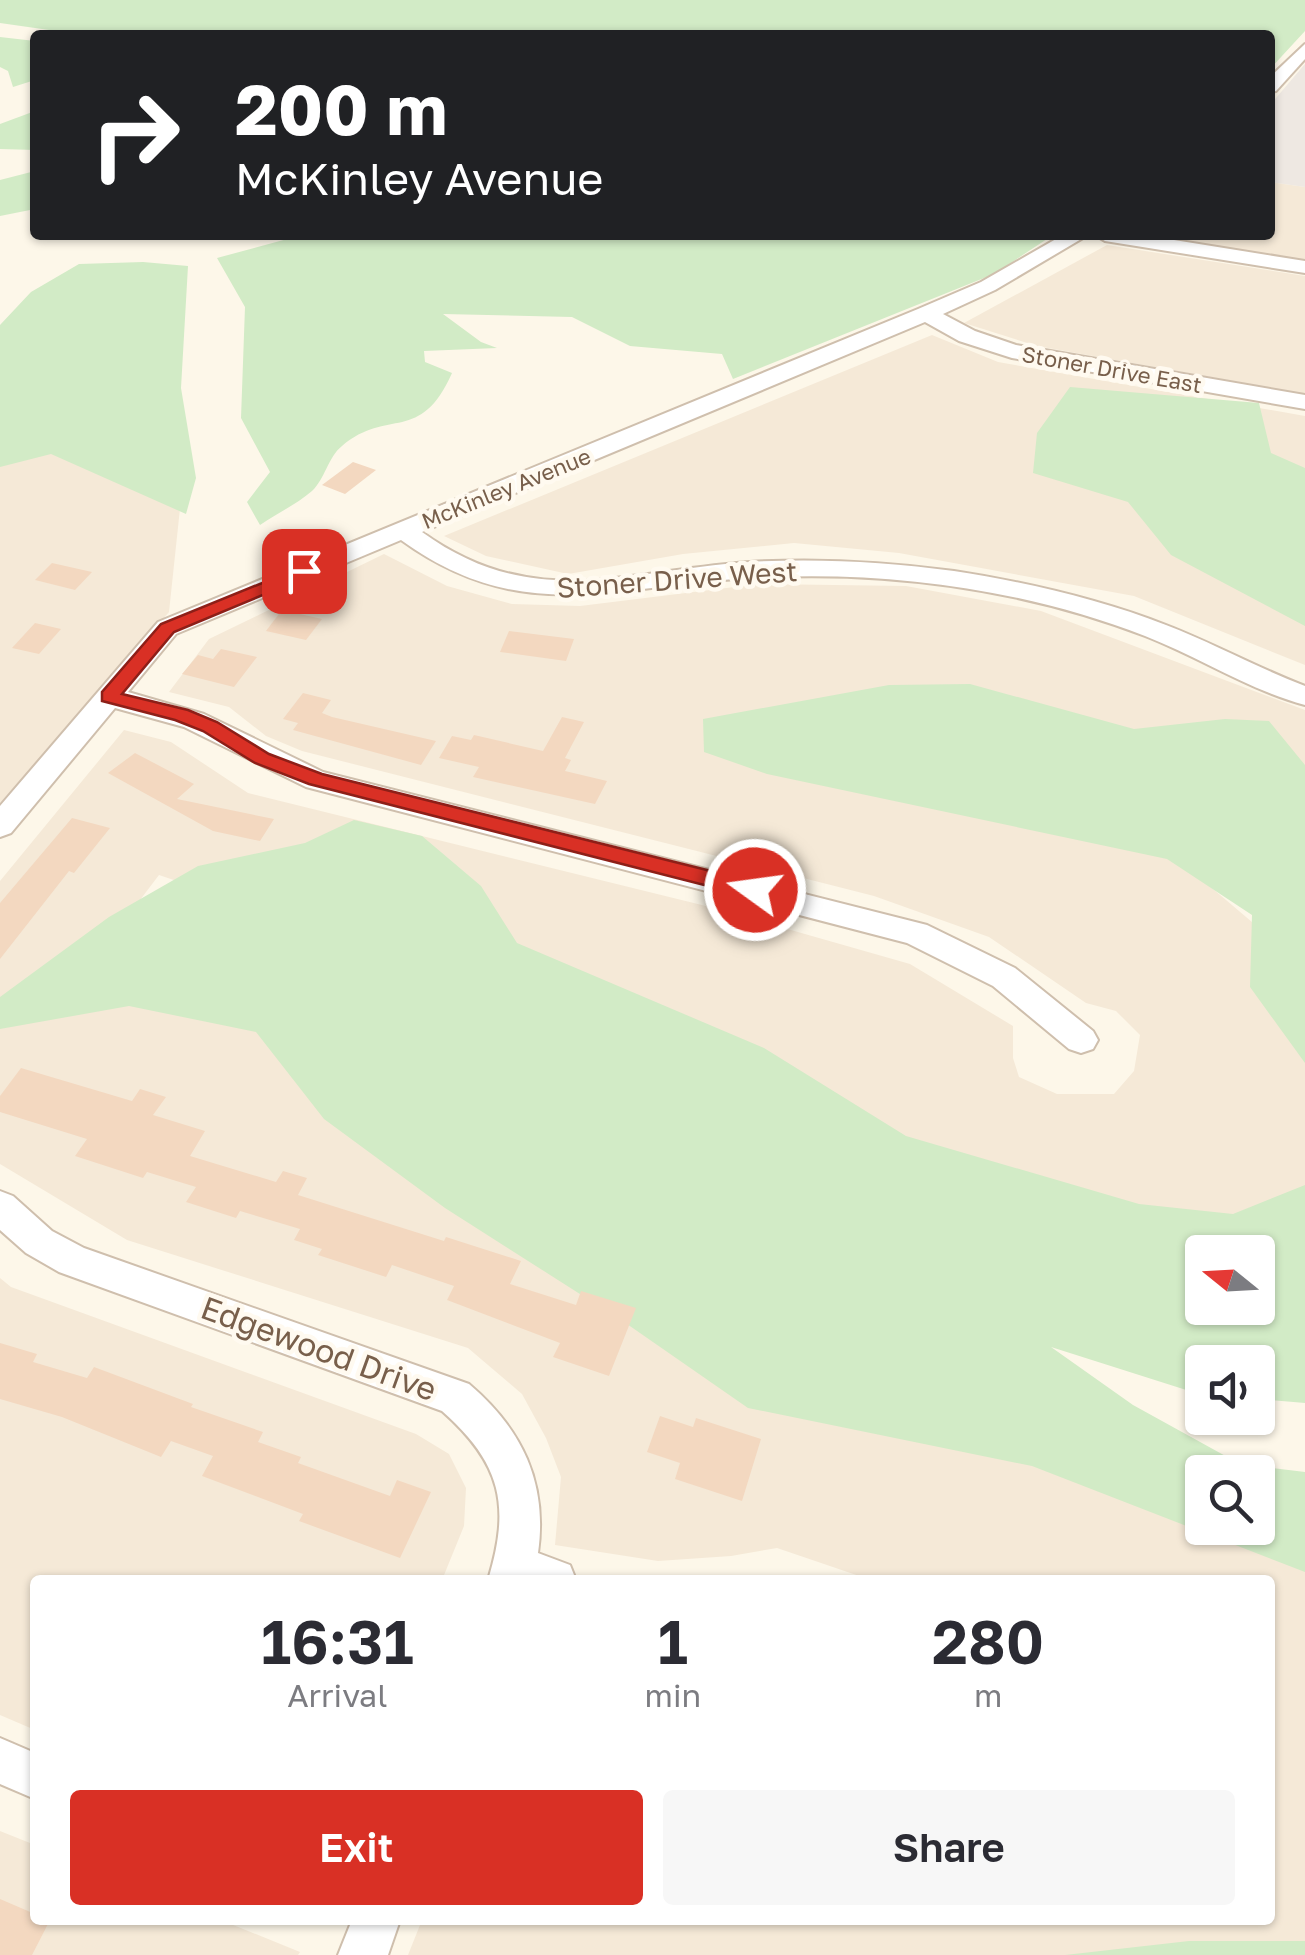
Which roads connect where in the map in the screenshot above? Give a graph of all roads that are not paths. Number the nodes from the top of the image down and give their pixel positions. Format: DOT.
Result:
graph roads {
  1 [pos="1305,49"];
  2 [pos="1275,82"];
  3 [pos="1069,240"];
  4 [pos="1137,240"];
  5 [pos="1305,266"];
  6 [pos="926,314"];
  7 [pos="1305,402"];
  8 [pos="403,530"];
  9 [pos="1305,696"];
  10 [pos="109,697"];
  11 [pos="0,826"];
  12 [pos="1081,1040"];
  13 [pos="0,1207"];
  14 [pos="512,1573"];
  15 [pos="0,1761"];
  16 [pos="30,1774"];
  17 [pos="374,1925"];
  18 [pos="362,1955"];
  1 -- 2 [label="street"];
  3 -- 6 [label="street, McKinley Avenue"];
  4 -- 5 [label="street"];
  6 -- 7 [label="street, Stoner Drive East"];
  6 -- 8 [label="street, McKinley Avenue"];
  8 -- 9 [label="street, Stoner Drive West"];
  8 -- 10 [label="street, McKinley Avenue"];
  10 -- 11 [label="street, McKinley Avenue"];
  10 -- 12 [label="street"];
  13 -- 14 [label="street, Edgewood Drive"];
  15 -- 16 [label="street"];
  17 -- 18 [label="street"];
}
